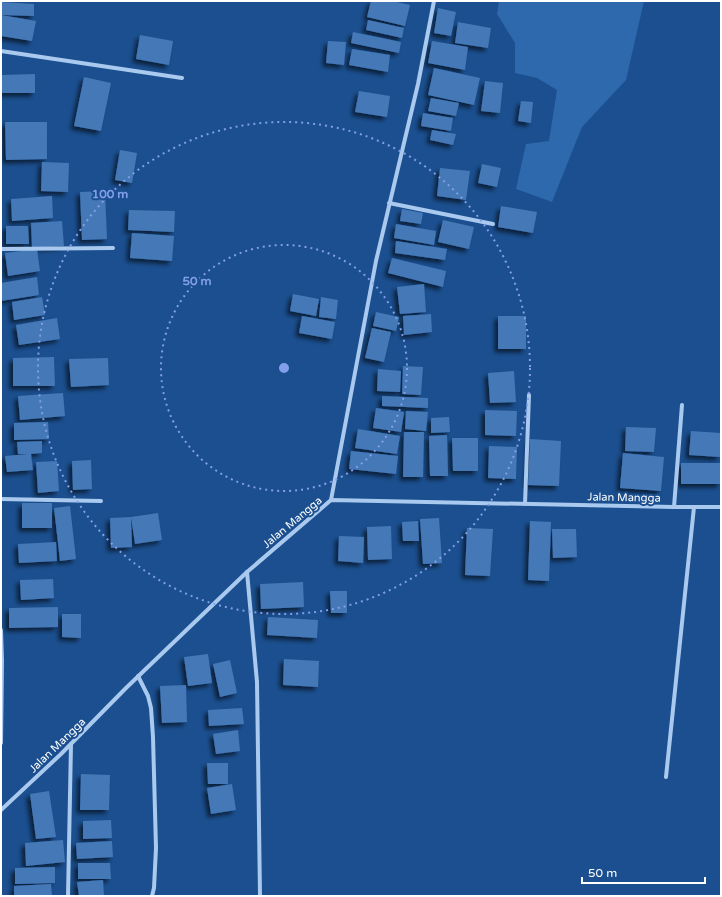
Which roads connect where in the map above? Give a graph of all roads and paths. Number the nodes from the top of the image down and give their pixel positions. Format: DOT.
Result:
graph roads {
  1 [pos="434,1"];
  2 [pos="1,51"];
  3 [pos="182,78"];
  4 [pos="389,203"];
  5 [pos="493,224"];
  6 [pos="113,248"];
  7 [pos="1,249"];
  8 [pos="529,395"];
  9 [pos="682,405"];
  10 [pos="1,499"];
  11 [pos="332,500"];
  12 [pos="102,501"];
  13 [pos="525,504"];
  14 [pos="674,507"];
  15 [pos="694,507"];
  16 [pos="721,507"];
  17 [pos="246,572"];
  18 [pos="1,630"];
  19 [pos="138,676"];
  20 [pos="1,743"];
  21 [pos="71,744"];
  22 [pos="666,778"];
  23 [pos="1,810"];
  24 [pos="68,896"];
  25 [pos="152,896"];
  26 [pos="260,896"];
  1 -- 4 [label="street"];
  2 -- 3 [label="street"];
  4 -- 5 [label="street"];
  4 -- 11 [label="street"];
  6 -- 7 [label="street"];
  8 -- 13 [label="street"];
  9 -- 14 [label="street"];
  10 -- 12 [label="street"];
  11 -- 13 [label="street, Jalan Mangga"];
  11 -- 17 [label="street, Jalan Mangga"];
  13 -- 14 [label="street, Jalan Mangga"];
  14 -- 15 [label="street, Jalan Mangga"];
  15 -- 16 [label="street, Jalan Mangga"];
  15 -- 22 [label="street"];
  17 -- 19 [label="street, Jalan Mangga"];
  17 -- 26 [label="street"];
  18 -- 20 [label="street"];
  19 -- 21 [label="street, Jalan Mangga"];
  19 -- 25 [label="street"];
  21 -- 23 [label="street, Jalan Mangga"];
  21 -- 24 [label="street"];
}
